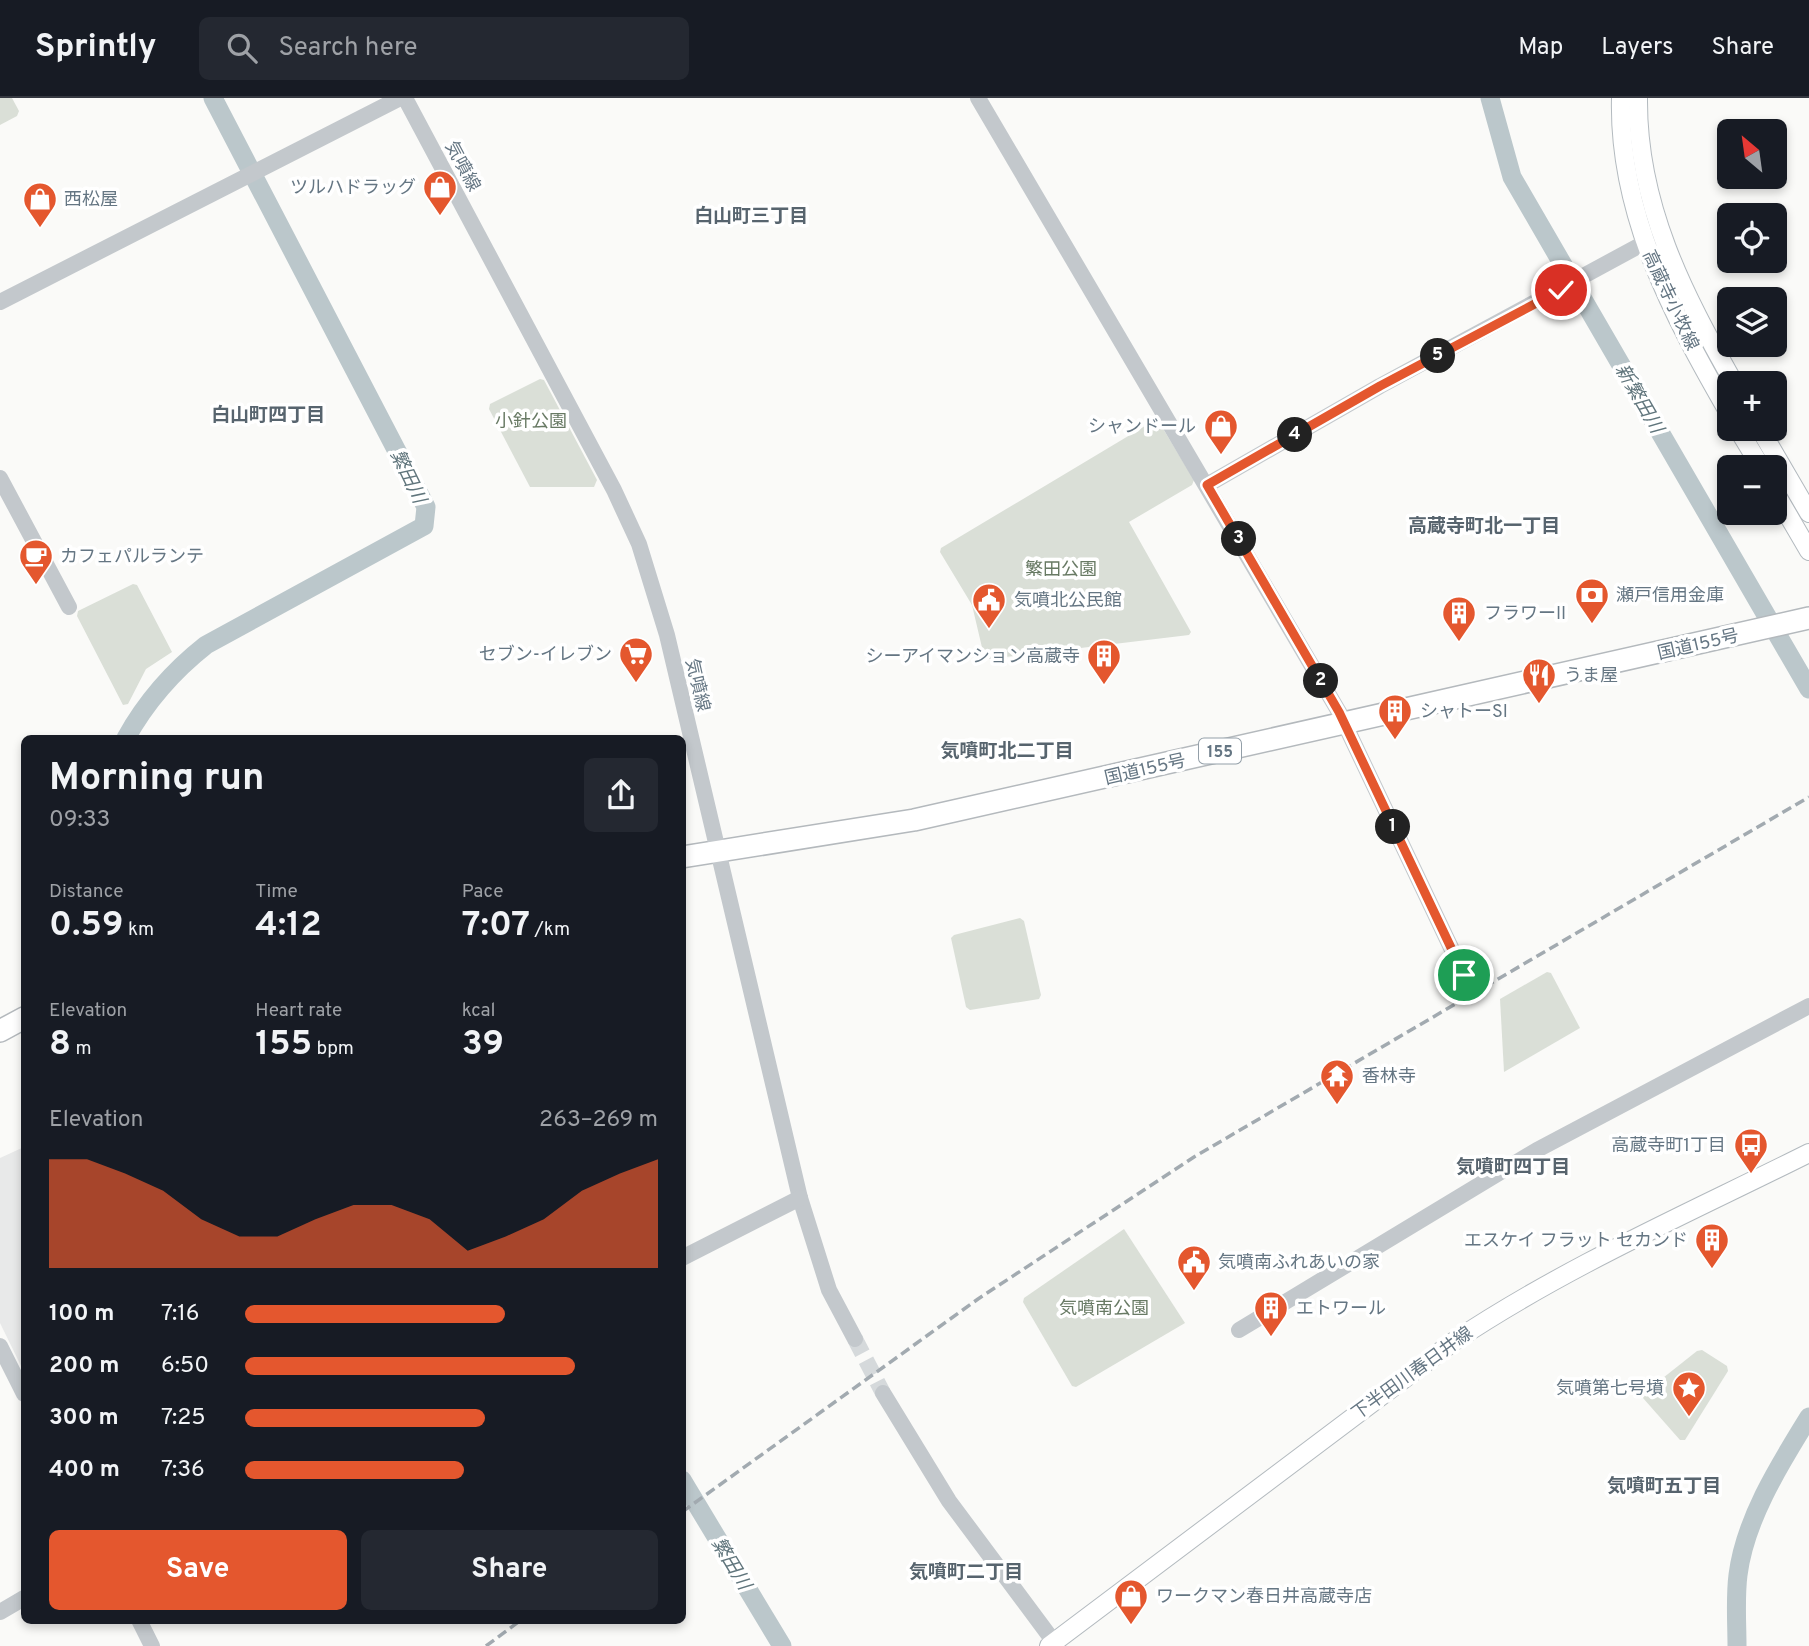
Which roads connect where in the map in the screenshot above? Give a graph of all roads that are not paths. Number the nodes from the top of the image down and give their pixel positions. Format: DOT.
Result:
graph roads {
  1 [pos="400,98"];
  2 [pos="405,98"];
  3 [pos="978,98"];
  4 [pos="1621,98"];
  5 [pos="1638,98"];
  6 [pos="1652,239"];
  7 [pos="0,302"];
  8 [pos="1727,371"];
  9 [pos="1717,391"];
  10 [pos="1767,441"];
  11 [pos="0,478"];
  12 [pos="1207,485"];
  13 [pos="1787,513"];
  14 [pos="1809,513"];
  15 [pos="1809,551"];
  16 [pos="69,607"];
  17 [pos="1809,607"];
  18 [pos="1809,618"];
  19 [pos="1781,619"];
  20 [pos="1341,718"];
  21 [pos="686,845"];
  22 [pos="718,846"];
  23 [pos="686,856"];
  24 [pos="1464,975"];
  25 [pos="21,1006"];
  26 [pos="1809,1006"];
  27 [pos="0,1017"];
  28 [pos="21,1020"];
  29 [pos="0,1031"];
  30 [pos="1809,1153"];
  31 [pos="800,1198"];
  32 [pos="686,1256"];
  33 [pos="1239,1330"];
  34 [pos="855,1339"];
  35 [pos="0,1346"];
  36 [pos="21,1388"];
  37 [pos="883,1393"];
  38 [pos="21,1600"];
  39 [pos="0,1612"];
  40 [pos="141,1624"];
  41 [pos="1053,1645"];
  42 [pos="152,1646"];
  1 -- 7 [label="street"];
  2 -- 22 [label="street, 気噴線"];
  3 -- 12 [label="street"];
  4 -- 6 [label="main road, 高蔵寺小牧線"];
  5 -- 6 [label="main road, 高蔵寺小牧線"];
  6 -- 8 [label="main road, 高蔵寺小牧線"];
  6 -- 9 [label="main road, 高蔵寺小牧線"];
  6 -- 12 [label="street"];
  10 -- 14 [label="main road"];
  11 -- 16 [label="street"];
  12 -- 20 [label="street"];
  13 -- 15 [label="main road"];
  17 -- 19 [label="highway, 国道155号 / 155"];
  18 -- 19 [label="highway, 国道155号 / 155"];
  19 -- 20 [label="highway, 国道155号 / 155"];
  20 -- 22 [label="highway, 国道155号 / 155"];
  20 -- 24 [label="street"];
  21 -- 22 [label="highway, 国道155号 / 155"];
  22 -- 23 [label="highway, 国道155号 / 155"];
  22 -- 31 [label="street, 気噴線"];
  25 -- 27 [label="highway"];
  26 -- 33 [label="street"];
  28 -- 29 [label="highway"];
  30 -- 41 [label="main road, 下半田川春日井線"];
  31 -- 32 [label="street"];
  31 -- 34 [label="street, 気噴線"];
  35 -- 36 [label="street"];
  37 -- 41 [label="street"];
  38 -- 39 [label="street"];
  40 -- 42 [label="street"];
}
